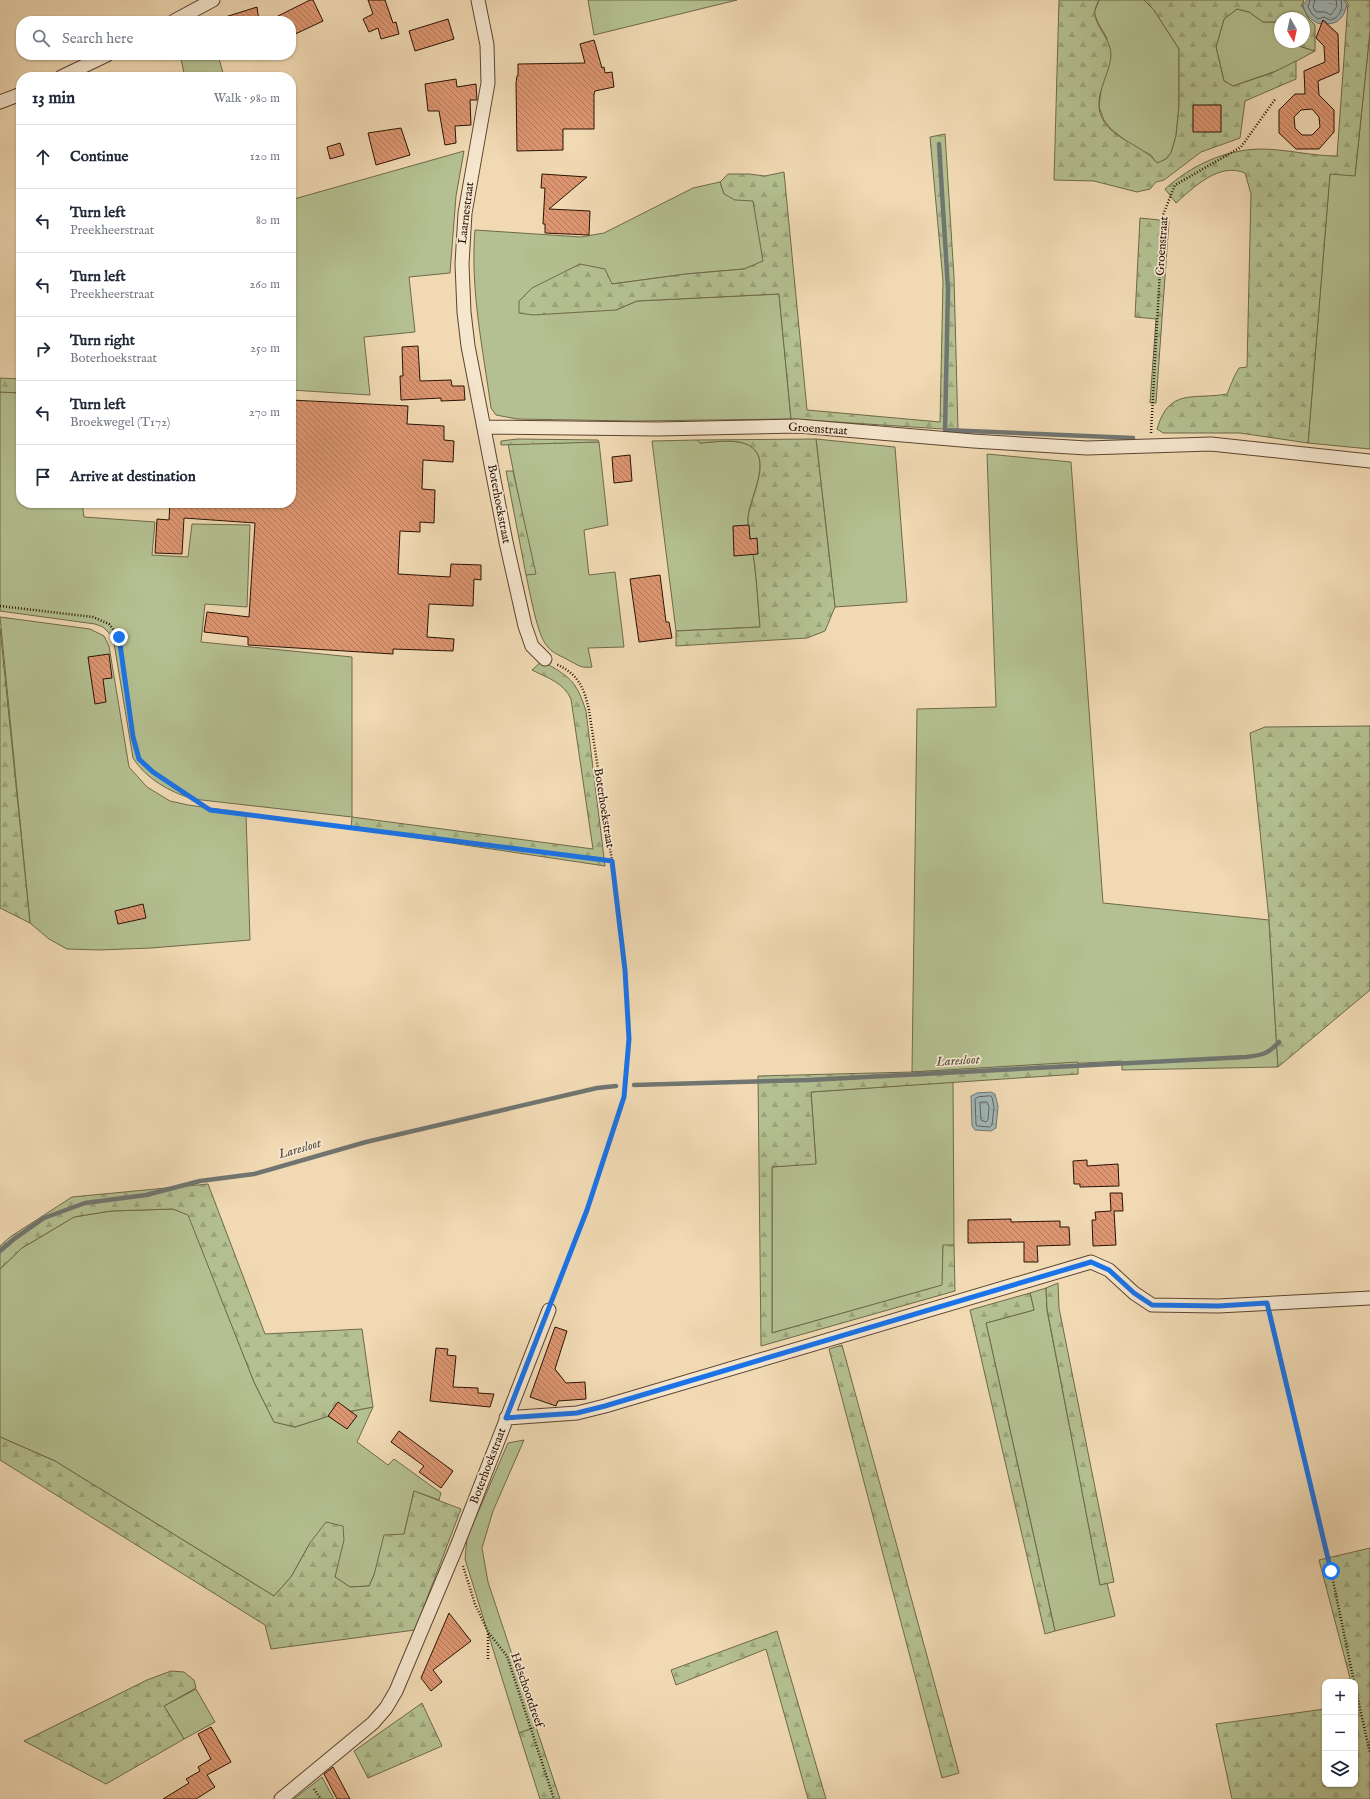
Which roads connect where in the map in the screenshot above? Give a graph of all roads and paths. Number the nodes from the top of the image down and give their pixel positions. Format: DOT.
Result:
graph roads {
  1 [pos="213,0"];
  2 [pos="478,0"];
  3 [pos="183,16"];
  4 [pos="97,60"];
  5 [pos="71,72"];
  6 [pos="16,96"];
  7 [pos="1276,98"];
  8 [pos="0,102"];
  9 [pos="484,427"];
  10 [pos="1150,446"];
  11 [pos="1370,461"];
  12 [pos="0,606"];
  13 [pos="545,659"];
  14 [pos="612,861"];
  15 [pos="1370,1298"];
  16 [pos="1267,1303"];
  17 [pos="549,1310"];
  18 [pos="506,1418"];
  19 [pos="457,1546"];
  20 [pos="488,1632"];
  21 [pos="488,1659"];
  22 [pos="1353,1679"];
  23 [pos="1358,1699"];
  24 [pos="1370,1753"];
  25 [pos="281,1799"];
  26 [pos="554,1799"];
  1 -- 3 [label="street"];
  2 -- 9 [label="street, Laarnestraat"];
  4 -- 5 [label="street"];
  6 -- 8 [label="street"];
  7 -- 10 [label="path, Groenstraat"];
  9 -- 10 [label="street, Groenstraat"];
  9 -- 13 [label="street, Boterhoekstraat"];
  10 -- 11 [label="street, Groenstraat"];
  12 -- 14 [label="path"];
  13 -- 14 [label="path, Boterhoekstraat"];
  14 -- 17 [label="path, Boterhoekstraat"];
  15 -- 16 [label="street"];
  16 -- 18 [label="street"];
  16 -- 22 [label="path"];
  17 -- 18 [label="street, Boterhoekstraat"];
  18 -- 19 [label="street, Boterhoekstraat"];
  19 -- 20 [label="path, Helschootdreef"];
  19 -- 25 [label="street, Boterhoekstraat"];
  20 -- 21 [label="path"];
  20 -- 26 [label="path, Helschootdreef"];
  23 -- 24 [label="path"];
}
